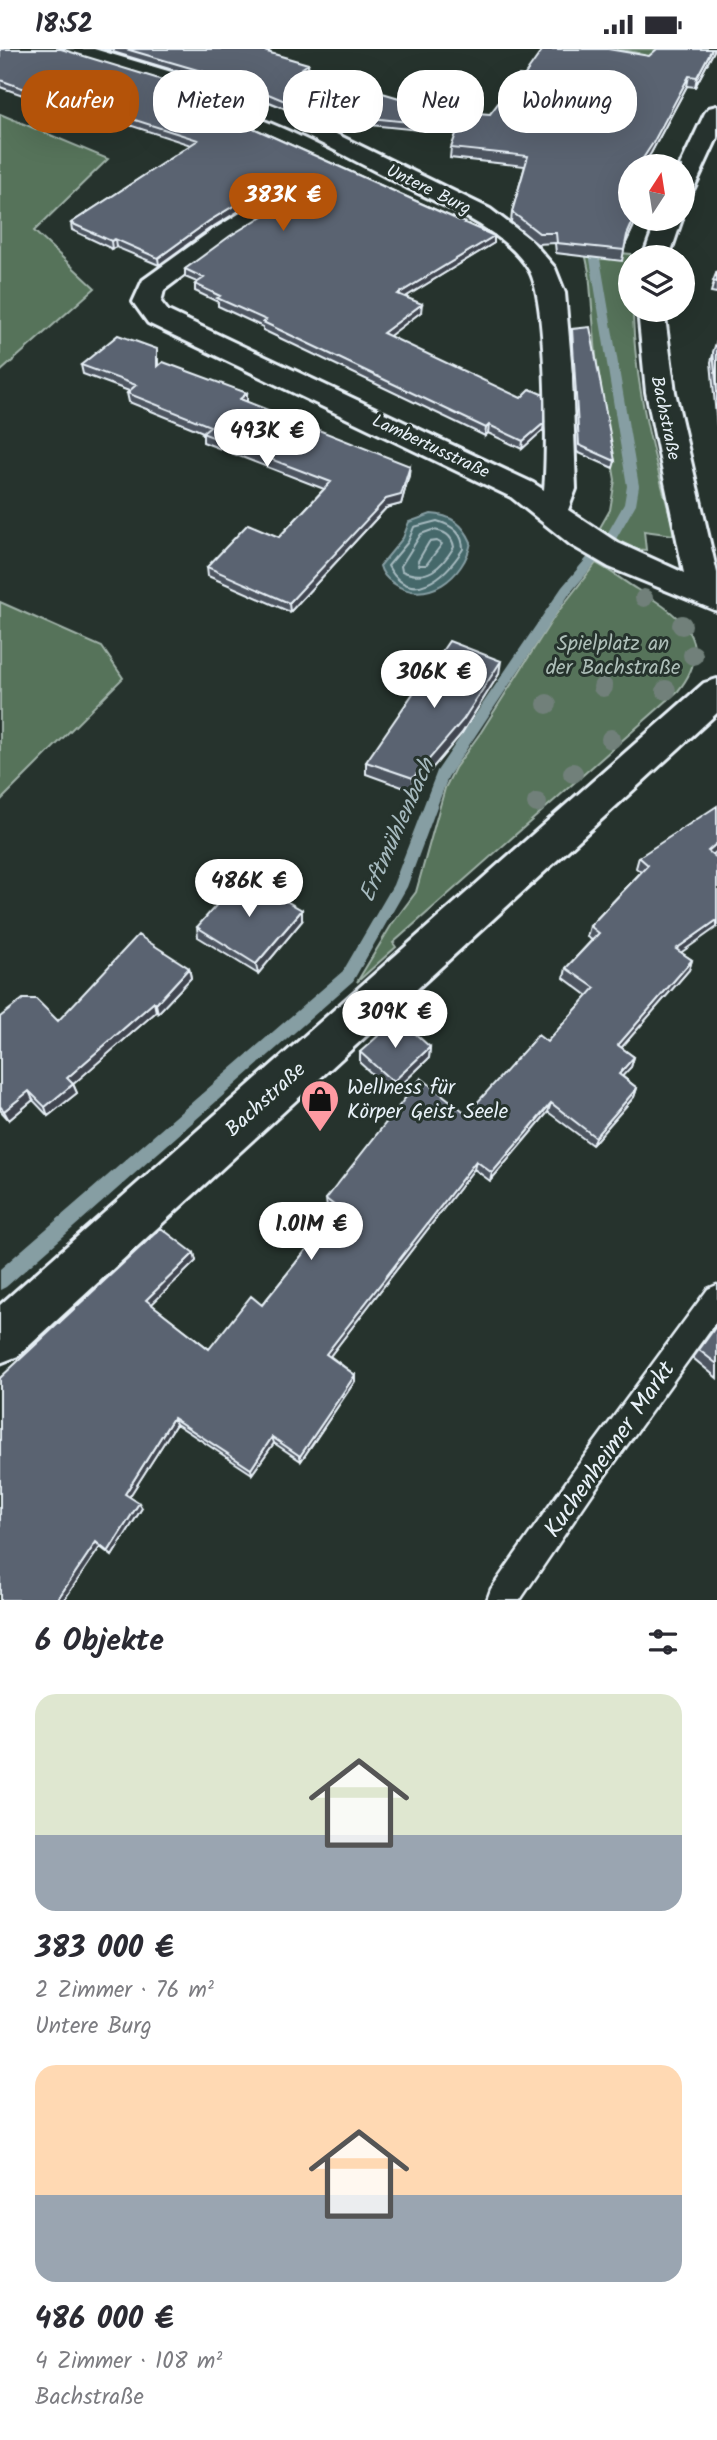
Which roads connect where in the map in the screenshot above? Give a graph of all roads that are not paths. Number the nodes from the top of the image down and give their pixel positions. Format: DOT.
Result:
graph roads {
  1 [pos="71,49"];
  2 [pos="717,113"];
  3 [pos="695,160"];
  4 [pos="269,206"];
  5 [pos="651,322"];
  6 [pos="552,510"];
  7 [pos="692,525"];
  8 [pos="715,597"];
  9 [pos="717,692"];
  10 [pos="717,1299"];
  11 [pos="0,1338"];
  12 [pos="502,1600"];
  1 -- 6 [label="street, Untere Burg"];
  2 -- 3 [label="street"];
  4 -- 6 [label="street, Lambertusstraße"];
  5 -- 7 [label="street, Bachstraße"];
  6 -- 8 [label="street, Lambertusstraße"];
  7 -- 8 [label="street, Lambertusstraße"];
  9 -- 11 [label="street, Bachstraße"];
  10 -- 12 [label="lane, Kuchenheimer Markt"];
}
